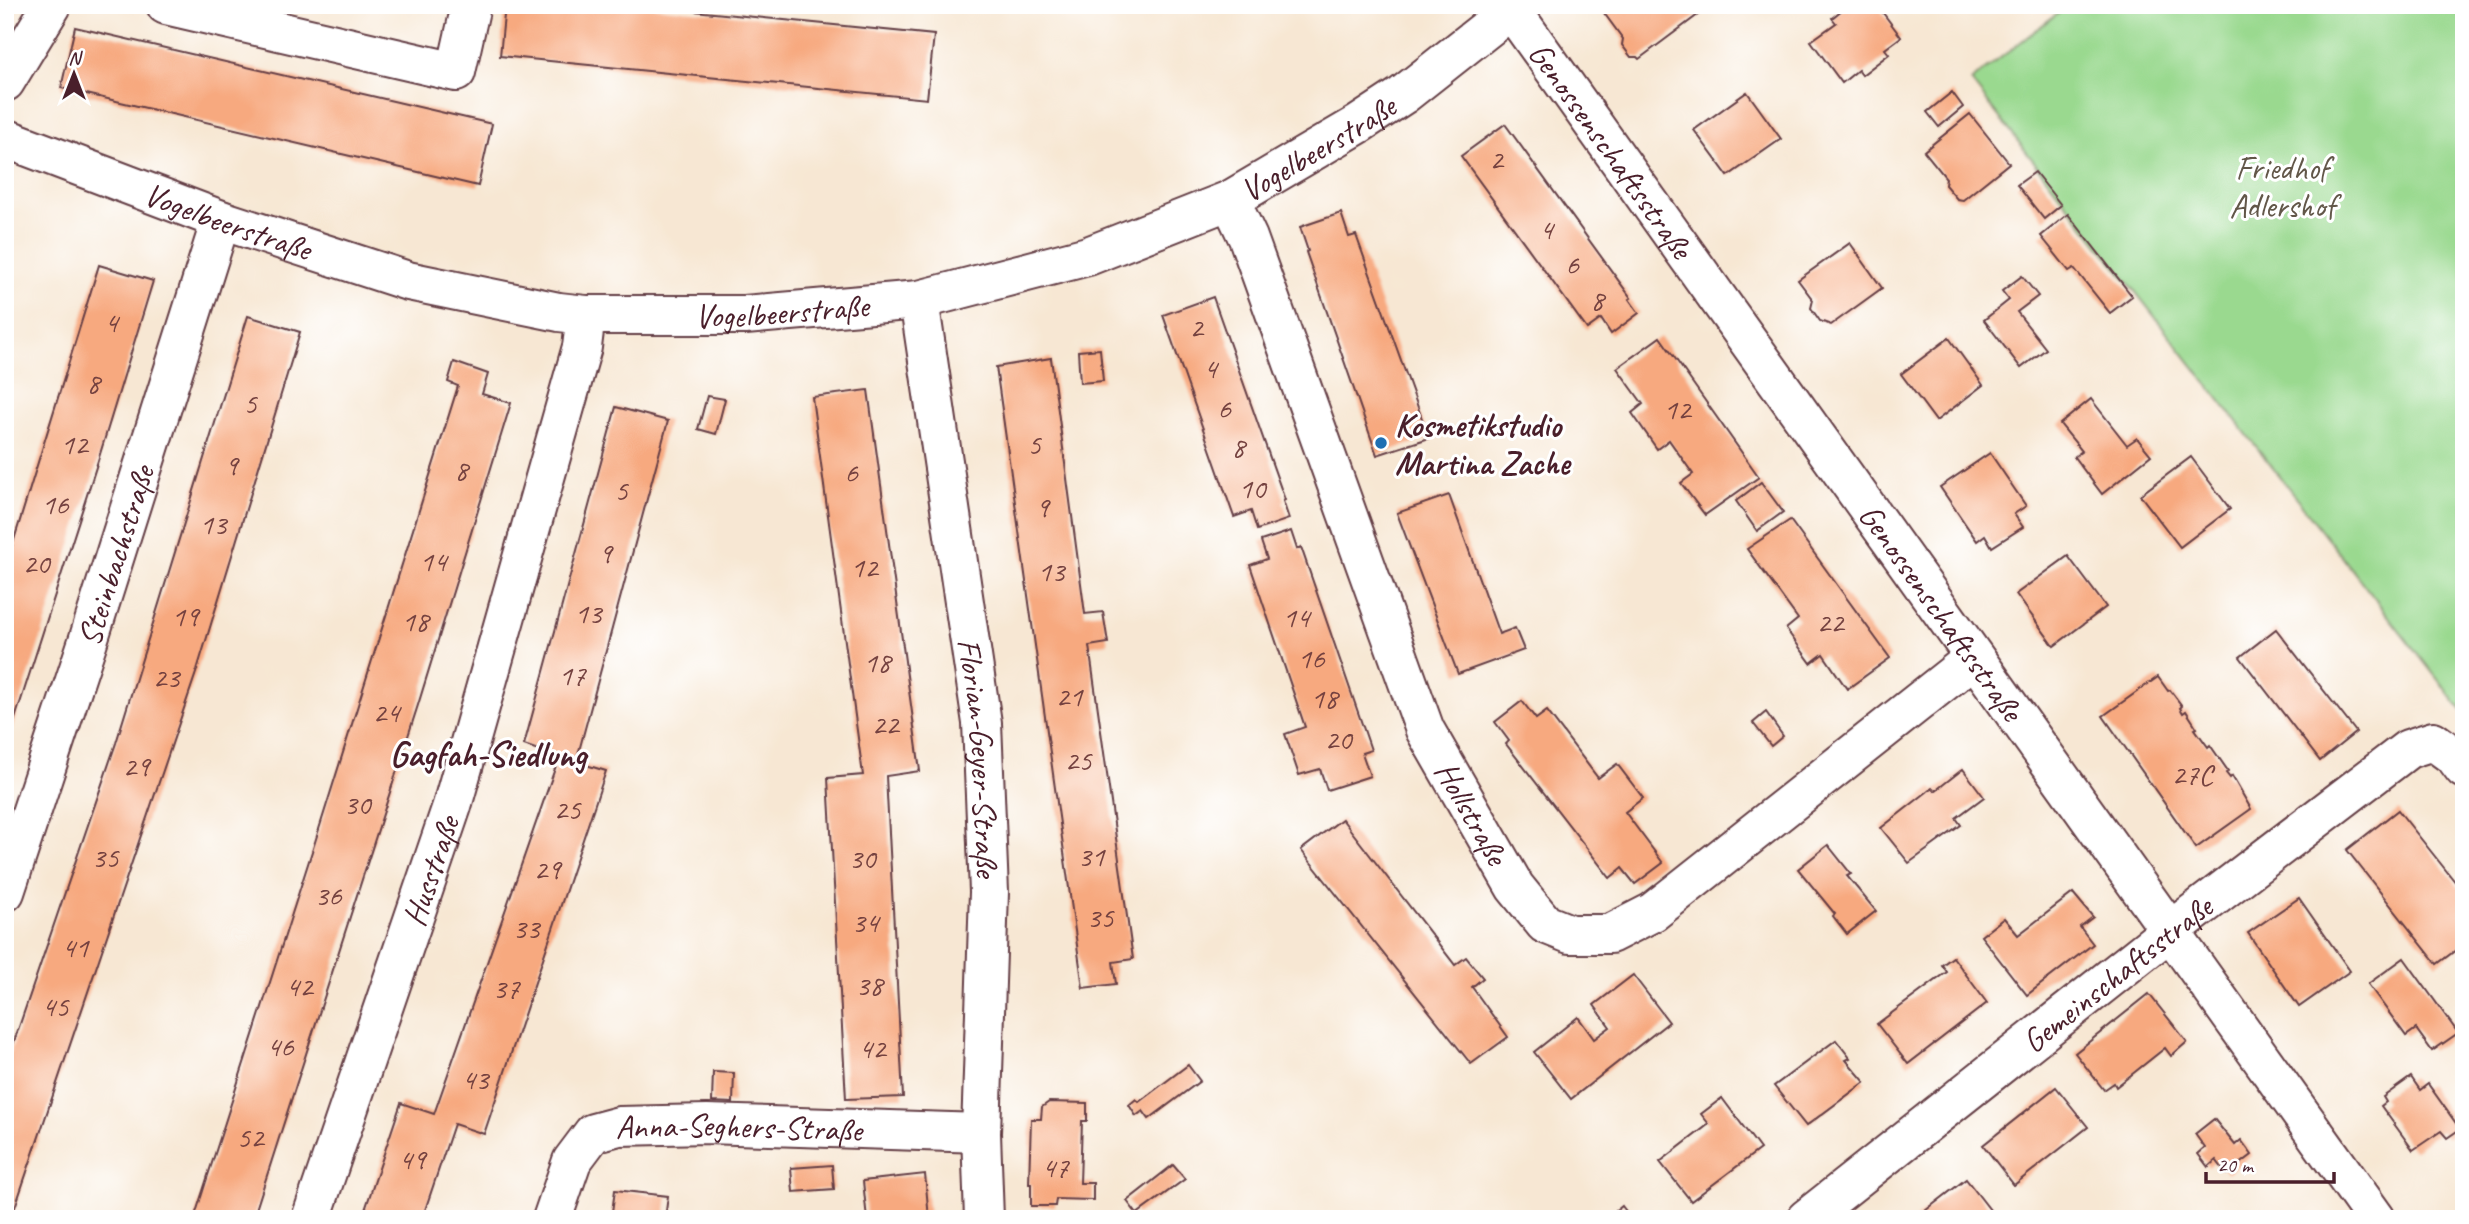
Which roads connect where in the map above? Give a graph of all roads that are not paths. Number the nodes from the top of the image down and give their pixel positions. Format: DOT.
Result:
graph roads {
  1 [pos="52,5"];
  2 [pos="166,5"];
  3 [pos="471,5"];
  4 [pos="1512,7"];
  5 [pos="5,82"];
  6 [pos="5,138"];
  7 [pos="1230,200"];
  8 [pos="221,220"];
  9 [pos="919,300"];
  10 [pos="586,315"];
  11 [pos="1974,657"];
  12 [pos="2464,769"];
  13 [pos="5,892"];
  14 [pos="2171,930"];
  15 [pos="981,1133"];
  16 [pos="311,1219"];
  17 [pos="552,1219"];
  18 [pos="984,1219"];
  19 [pos="1805,1219"];
  20 [pos="2376,1219"];
  1 -- 5 [label="street"];
  2 -- 3 [label="street"];
  4 -- 7 [label="street, Vogelbeerstraße"];
  4 -- 11 [label="street, Genossenschaftsstraße"];
  6 -- 8 [label="street, Vogelbeerstraße"];
  7 -- 9 [label="street, Vogelbeerstraße"];
  7 -- 11 [label="street, Hollstraße"];
  8 -- 10 [label="street, Vogelbeerstraße"];
  8 -- 13 [label="street, Steinbachstraße"];
  9 -- 10 [label="street, Vogelbeerstraße"];
  9 -- 15 [label="street, Florian-Geyer-Straße"];
  10 -- 16 [label="street, Husstraße"];
  11 -- 14 [label="street, Genossenschaftsstraße"];
  12 -- 14 [label="street, Gemeinschaftsstraße"];
  14 -- 19 [label="street, Gemeinschaftsstraße"];
  14 -- 20 [label="street, Genossenschaftsstraße"];
  15 -- 17 [label="street, Anna-Seghers-Straße"];
  15 -- 18 [label="street, Florian-Geyer-Straße"];
}
